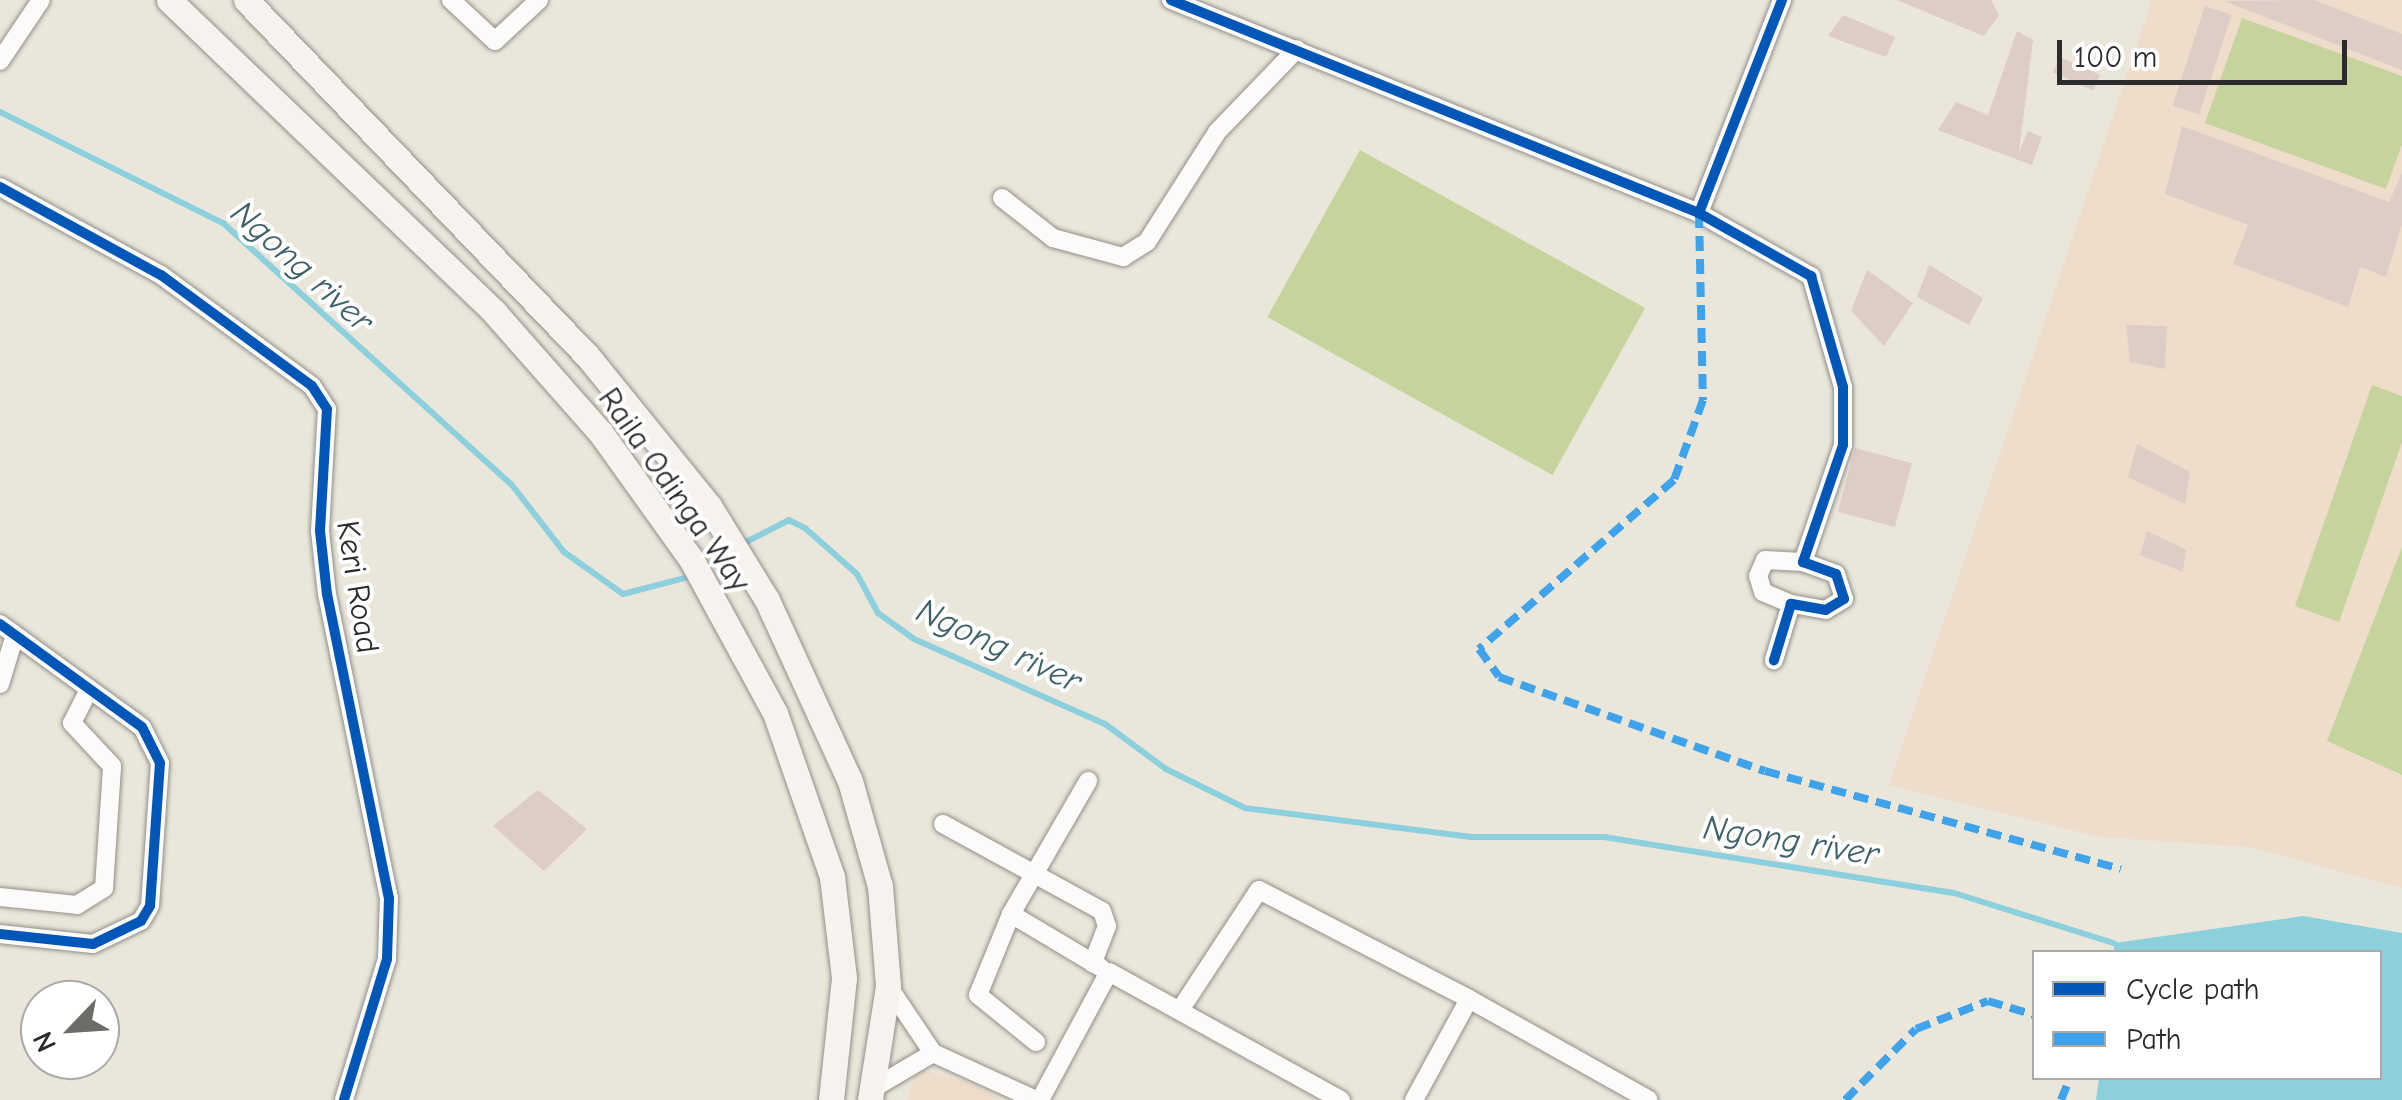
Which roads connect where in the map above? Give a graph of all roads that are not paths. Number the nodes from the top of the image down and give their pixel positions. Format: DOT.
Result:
graph roads {
  1 [pos="40,0"];
  2 [pos="169,0"];
  3 [pos="246,0"];
  4 [pos="451,0"];
  5 [pos="539,0"];
  6 [pos="1172,0"];
  7 [pos="1782,0"];
  8 [pos="1296,49"];
  9 [pos="0,61"];
  10 [pos="398,161"];
  11 [pos="0,187"];
  12 [pos="370,193"];
  13 [pos="1002,198"];
  14 [pos="1699,213"];
  15 [pos="1804,562"];
  16 [pos="1792,604"];
  17 [pos="7,630"];
  18 [pos="1774,660"];
  19 [pos="0,684"];
  20 [pos="89,689"];
  21 [pos="1088,781"];
  22 [pos="944,824"];
  23 [pos="1034,874"];
  24 [pos="0,897"];
  25 [pos="1011,914"];
  26 [pos="0,934"];
  27 [pos="1101,968"];
  28 [pos="888,986"];
  29 [pos="1470,999"];
  30 [pos="1182,1007"];
  31 [pos="1036,1042"];
  32 [pos="933,1052"];
  33 [pos="871,1094"];
  34 [pos="344,1100"];
  35 [pos="830,1100"];
  36 [pos="1038,1100"];
  37 [pos="1341,1100"];
  38 [pos="1414,1100"];
  39 [pos="1649,1100"];
  1 -- 9 [label="street"];
  2 -- 12 [label="main road, Raila Odinga Way"];
  3 -- 10 [label="main road, Raila Odinga Way"];
  4 -- 5 [label="street"];
  6 -- 8 [label="street"];
  7 -- 14 [label="street"];
  8 -- 13 [label="street"];
  8 -- 14 [label="street"];
  10 -- 12 [label="main road"];
  10 -- 28 [label="main road, Raila Odinga Way"];
  11 -- 34 [label="street, Keri Road"];
  12 -- 35 [label="main road, Raila Odinga Way"];
  14 -- 15 [label="street"];
  15 -- 16 [label="street"];
  15 -- 16 [label="street"];
  16 -- 18 [label="street"];
  17 -- 19 [label="street"];
  17 -- 20 [label="street"];
  20 -- 24 [label="street"];
  20 -- 26 [label="street"];
  21 -- 23 [label="street"];
  22 -- 23 [label="street"];
  23 -- 25 [label="street"];
  23 -- 27 [label="street"];
  25 -- 27 [label="street"];
  25 -- 31 [label="street"];
  27 -- 30 [label="street"];
  27 -- 36 [label="street"];
  28 -- 32 [label="street"];
  28 -- 33 [label="main road, Raila Odinga Way"];
  29 -- 30 [label="street"];
  29 -- 38 [label="street"];
  29 -- 39 [label="street"];
  30 -- 37 [label="street"];
  32 -- 33 [label="street"];
  32 -- 36 [label="street"];
}
